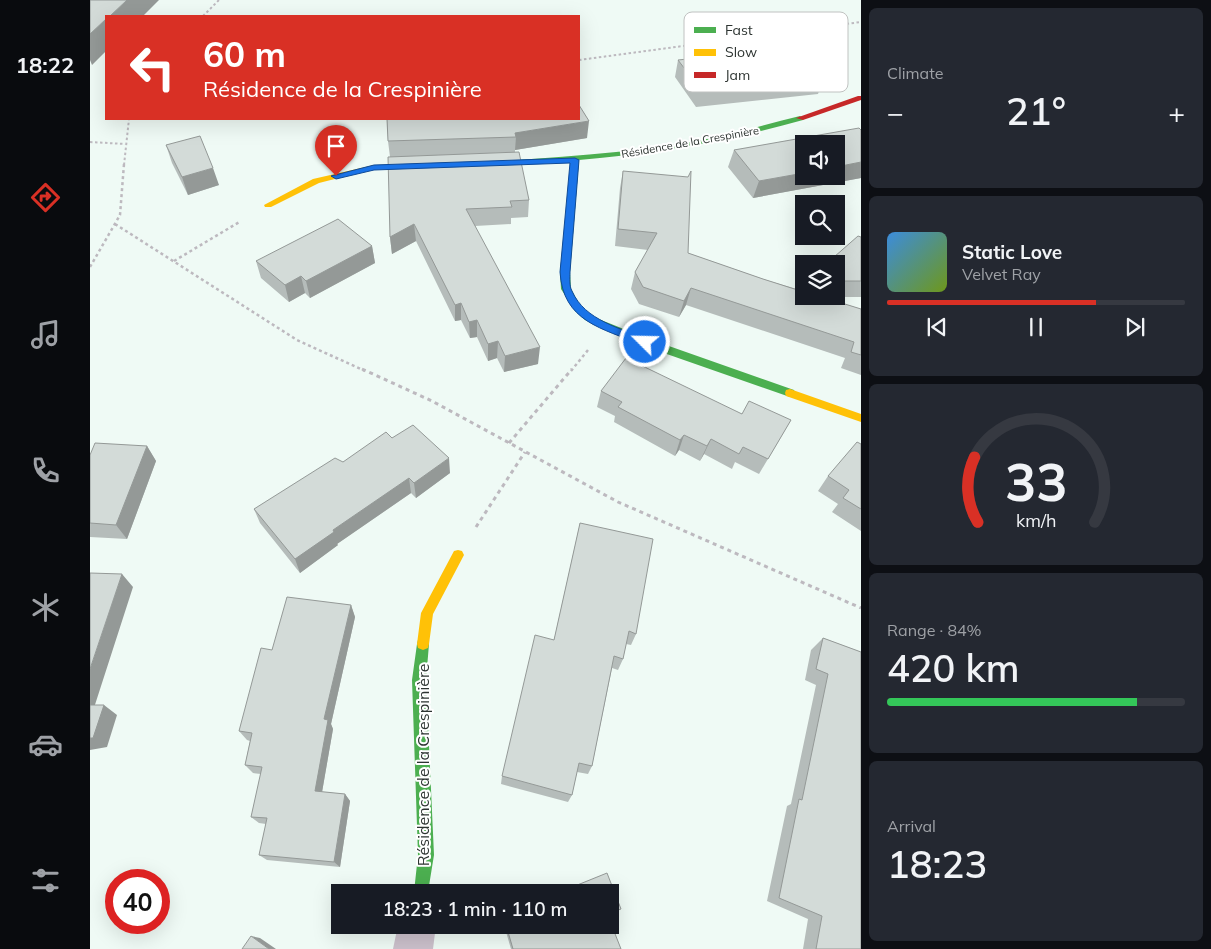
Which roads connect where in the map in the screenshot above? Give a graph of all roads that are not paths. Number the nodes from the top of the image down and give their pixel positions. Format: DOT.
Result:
graph roads {
  1 [pos="861,98"];
  2 [pos="575,160"];
  3 [pos="469,165"];
  4 [pos="441,166"];
  5 [pos="268,205"];
  6 [pos="861,418"];
  7 [pos="458,555"];
  8 [pos="422,884"];
  9 [pos="416,934"];
  10 [pos="414,949"];
  1 -- 2 [label="street, Résidence de la Crespinière"];
  2 -- 3 [label="street, Résidence de la Crespinière"];
  2 -- 6 [label="street"];
  4 -- 5 [label="street"];
  7 -- 8 [label="street, Résidence de la Crespinière"];
  9 -- 10 [label="street"];
}
